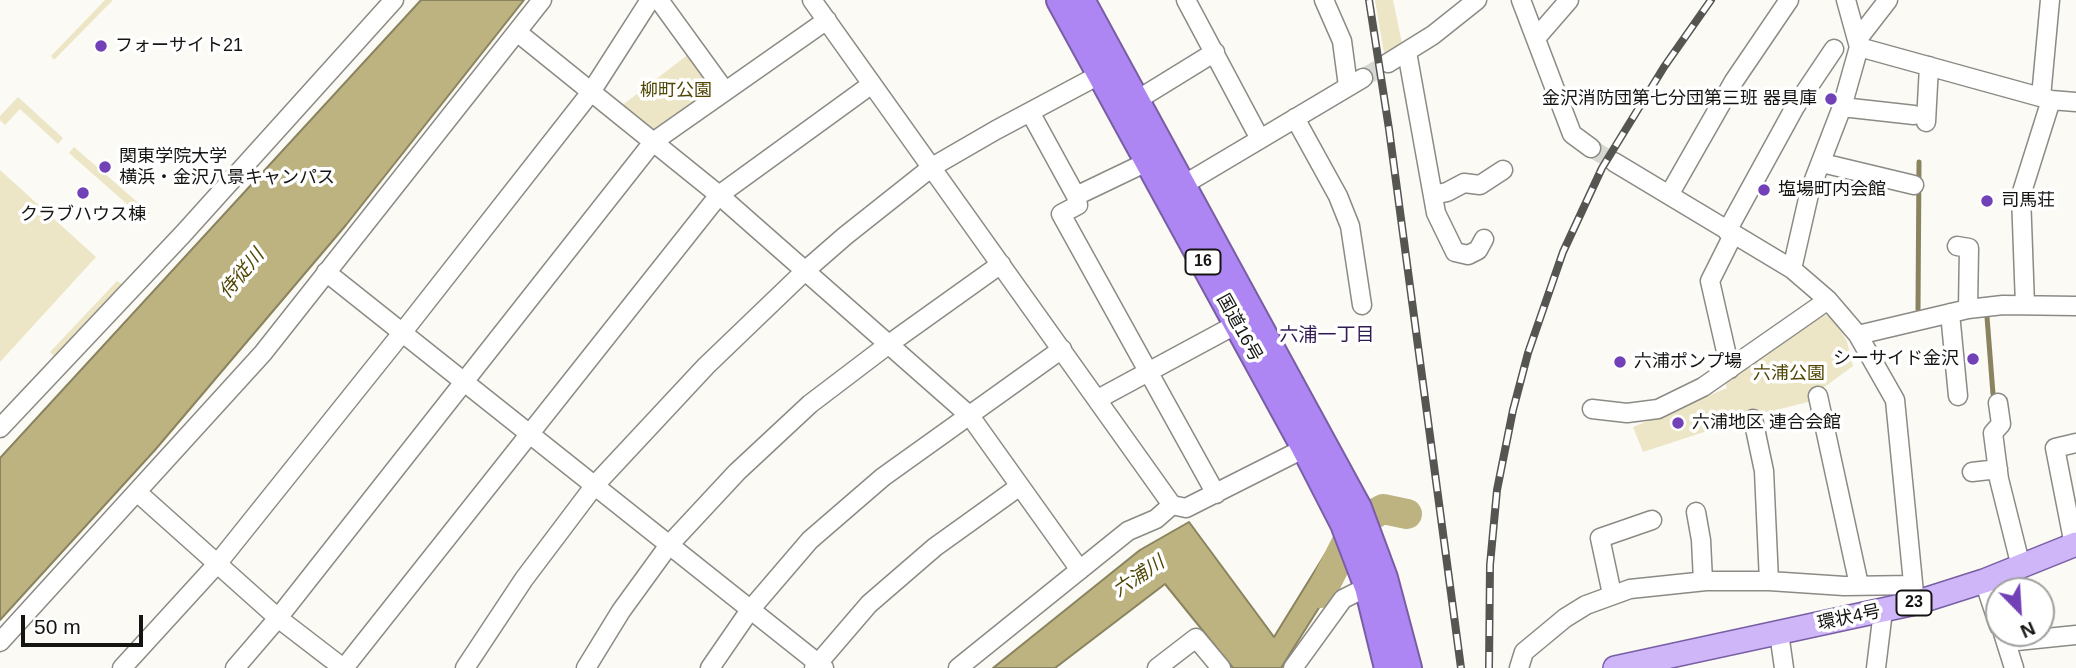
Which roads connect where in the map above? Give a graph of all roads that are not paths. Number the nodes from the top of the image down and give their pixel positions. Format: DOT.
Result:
graph roads {
  1 [pos="394,0"];
  2 [pos="542,0"];
  3 [pos="650,0"];
  4 [pos="660,0"];
  5 [pos="812,0"];
  6 [pos="1078,0"];
  7 [pos="1185,0"];
  8 [pos="1324,0"];
  9 [pos="1477,0"];
  10 [pos="1521,0"];
  11 [pos="1569,0"];
  12 [pos="1789,0"];
  13 [pos="1846,0"];
  14 [pos="1888,0"];
  15 [pos="2050,0"];
  16 [pos="827,20"];
  17 [pos="517,32"];
  18 [pos="1536,38"];
  19 [pos="1858,43"];
  20 [pos="1834,49"];
  21 [pos="1215,52"];
  22 [pos="1407,52"];
  23 [pos="1388,63"];
  24 [pos="1929,66"];
  25 [pos="1101,74"];
  26 [pos="872,84"];
  27 [pos="725,91"];
  28 [pos="591,92"];
  29 [pos="2046,98"];
  30 [pos="1137,100"];
  31 [pos="2076,102"];
  32 [pos="1842,107"];
  33 [pos="1030,111"];
  34 [pos="1295,118"];
  35 [pos="1261,139"];
  36 [pos="653,142"];
  37 [pos="1591,148"];
  38 [pos="1149,161"];
  39 [pos="1615,162"];
  40 [pos="1822,163"];
  41 [pos="932,167"];
  42 [pos="1503,170"];
  43 [pos="1914,185"];
  44 [pos="1175,190"];
  45 [pos="719,195"];
  46 [pos="1433,195"];
  47 [pos="1669,195"];
  48 [pos="1076,196"];
  49 [pos="1730,233"];
  50 [pos="1484,239"];
  51 [pos="1957,246"];
  52 [pos="1001,264"];
  53 [pos="1792,269"];
  54 [pos="806,270"];
  55 [pos="326,272"];
  56 [pos="1828,300"];
  57 [pos="1362,305"];
  58 [pos="2025,305"];
  59 [pos="2076,306"];
  60 [pos="1968,309"];
  61 [pos="1950,313"];
  62 [pos="1237,324"];
  63 [pos="402,333"];
  64 [pos="1858,335"];
  65 [pos="889,344"];
  66 [pos="1062,349"];
  67 [pos="1730,369"];
  68 [pos="1147,371"];
  69 [pos="464,382"];
  70 [pos="1818,396"];
  71 [pos="1958,396"];
  72 [pos="1098,398"];
  73 [pos="1998,403"];
  74 [pos="1592,409"];
  75 [pos="970,416"];
  76 [pos="1753,419"];
  77 [pos="0,428"];
  78 [pos="529,434"];
  79 [pos="2076,443"];
  80 [pos="1305,449"];
  81 [pos="1998,469"];
  82 [pos="1972,472"];
  83 [pos="595,485"];
  84 [pos="1020,486"];
  85 [pos="137,492"];
  86 [pos="1216,494"];
  87 [pos="1172,505"];
  88 [pos="1696,512"];
  89 [pos="1652,520"];
  90 [pos="1356,529"];
  91 [pos="2075,544"];
  92 [pos="669,545"];
  93 [pos="217,564"];
  94 [pos="2021,567"];
  95 [pos="1080,570"];
  96 [pos="1703,581"];
  97 [pos="1769,581"];
  98 [pos="1984,581"];
  99 [pos="1376,583"];
  100 [pos="1985,584"];
  101 [pos="1859,586"];
  102 [pos="1612,594"];
  103 [pos="1914,594"];
  104 [pos="750,610"];
  105 [pos="1882,611"];
  106 [pos="278,618"];
  107 [pos="1779,633"];
  108 [pos="2076,635"];
  109 [pos="2055,636"];
  110 [pos="0,642"];
  111 [pos="2008,647"];
  112 [pos="1689,660"];
  113 [pos="818,666"];
  114 [pos="122,668"];
  115 [pos="235,668"];
  116 [pos="344,668"];
  117 [pos="465,668"];
  118 [pos="586,668"];
  119 [pos="710,668"];
  120 [pos="958,668"];
  121 [pos="1157,668"];
  122 [pos="1220,668"];
  123 [pos="1293,668"];
  124 [pos="1388,668"];
  125 [pos="1408,668"];
  126 [pos="1519,668"];
  127 [pos="1615,668"];
  128 [pos="1784,668"];
  129 [pos="1876,668"];
  130 [pos="2014,668"];
  1 -- 77 [label="street"];
  2 -- 17 [label="street"];
  3 -- 28 [label="street"];
  4 -- 27 [label="street"];
  5 -- 16 [label="street"];
  6 -- 25 [label="highway, 国道16号 / 16"];
  6 -- 30 [label="highway, 国道16号 / 16"];
  7 -- 21 [label="street"];
  8 -- 34 [label="street"];
  9 -- 22 [label="street"];
  10 -- 18 [label="street"];
  11 -- 18 [label="street"];
  12 -- 47 [label="street"];
  13 -- 19 [label="street"];
  14 -- 19 [label="street"];
  15 -- 29 [label="street"];
  16 -- 26 [label="street"];
  16 -- 27 [label="street"];
  17 -- 28 [label="street"];
  17 -- 55 [label="street"];
  18 -- 37 [label="street"];
  19 -- 24 [label="street"];
  19 -- 32 [label="street"];
  20 -- 49 [label="street"];
  21 -- 30 [label="street"];
  21 -- 35 [label="street"];
  22 -- 23 [label="street"];
  22 -- 46 [label="street"];
  24 -- 29 [label="street"];
  24 -- 32 [label="street"];
  25 -- 33 [label="street"];
  25 -- 38 [label="highway, 国道16号 / 16"];
  26 -- 41 [label="street"];
  26 -- 45 [label="street"];
  27 -- 36 [label="street"];
  28 -- 36 [label="street"];
  28 -- 63 [label="street"];
  29 -- 31 [label="street"];
  29 -- 58 [label="street"];
  30 -- 44 [label="highway, 国道16号 / 16"];
  32 -- 40 [label="street"];
  33 -- 41 [label="street"];
  33 -- 48 [label="street"];
  34 -- 35 [label="street"];
  34 -- 57 [label="street"];
  35 -- 44 [label="street"];
  36 -- 45 [label="street"];
  36 -- 69 [label="street"];
  38 -- 44 [label="highway, 国道16号 / 16"];
  38 -- 48 [label="street"];
  39 -- 47 [label="street"];
  40 -- 43 [label="street"];
  40 -- 53 [label="street"];
  41 -- 52 [label="street"];
  41 -- 54 [label="street"];
  42 -- 46 [label="street"];
  44 -- 62 [label="highway, 国道16号 / 16"];
  44 -- 90 [label="highway, 国道16号 / 16"];
  45 -- 54 [label="street"];
  45 -- 78 [label="street"];
  46 -- 50 [label="street"];
  47 -- 49 [label="street"];
  48 -- 68 [label="street"];
  49 -- 53 [label="street"];
  49 -- 67 [label="street"];
  51 -- 60 [label="street"];
  52 -- 65 [label="street"];
  52 -- 66 [label="street"];
  53 -- 56 [label="street"];
  54 -- 65 [label="street"];
  54 -- 83 [label="street"];
  55 -- 63 [label="street"];
  55 -- 85 [label="street"];
  56 -- 64 [label="street"];
  56 -- 67 [label="street"];
  58 -- 59 [label="street"];
  58 -- 60 [label="street"];
  60 -- 61 [label="street"];
  61 -- 64 [label="street"];
  61 -- 71 [label="street"];
  62 -- 68 [label="street"];
  62 -- 80 [label="highway, 国道16号 / 16"];
  63 -- 69 [label="street"];
  63 -- 93 [label="street"];
  64 -- 103 [label="street"];
  65 -- 75 [label="street"];
  65 -- 92 [label="street"];
  66 -- 72 [label="street"];
  66 -- 75 [label="street"];
  67 -- 74 [label="street"];
  68 -- 72 [label="street"];
  68 -- 86 [label="street"];
  69 -- 78 [label="street"];
  69 -- 106 [label="street"];
  70 -- 101 [label="street"];
  72 -- 87 [label="street"];
  73 -- 81 [label="street"];
  75 -- 84 [label="street"];
  75 -- 104 [label="street"];
  76 -- 97 [label="street"];
  78 -- 83 [label="street"];
  78 -- 116 [label="street"];
  79 -- 91 [label="street"];
  80 -- 86 [label="street"];
  80 -- 90 [label="highway, 国道16号 / 16"];
  81 -- 82 [label="street"];
  81 -- 94 [label="street"];
  83 -- 92 [label="street"];
  83 -- 117 [label="street"];
  84 -- 95 [label="street"];
  84 -- 113 [label="street"];
  85 -- 93 [label="street"];
  85 -- 110 [label="street"];
  86 -- 87 [label="street"];
  87 -- 95 [label="street"];
  88 -- 96 [label="street"];
  89 -- 102 [label="street"];
  90 -- 99 [label="highway, 国道16号 / 16"];
  91 -- 94 [label="main road, 環状4号 / 23"];
  92 -- 104 [label="street"];
  92 -- 118 [label="street"];
  93 -- 106 [label="street"];
  93 -- 114 [label="street"];
  94 -- 98 [label="main road, 環状4号 / 23"];
  95 -- 120 [label="street"];
  96 -- 97 [label="street"];
  96 -- 102 [label="street"];
  97 -- 101 [label="street"];
  98 -- 100 [label="street"];
  98 -- 103 [label="main road, 環状4号 / 23"];
  99 -- 123 [label="street"];
  99 -- 124 [label="highway, 国道16号 / 16"];
  99 -- 125 [label="highway, 国道16号 / 16"];
  101 -- 103 [label="street"];
  102 -- 126 [label="street"];
  103 -- 105 [label="main road, 環状4号 / 23"];
  104 -- 113 [label="street"];
  104 -- 119 [label="street"];
  105 -- 107 [label="main road, 環状4号 / 23"];
  105 -- 129 [label="street"];
  106 -- 115 [label="street"];
  106 -- 116 [label="street"];
  107 -- 112 [label="main road, 環状4号 / 23"];
  107 -- 128 [label="street"];
  108 -- 109 [label="street"];
  111 -- 130 [label="street"];
  112 -- 127 [label="main road, 環状4号 / 23"];
  121 -- 122 [label="street"];
}
